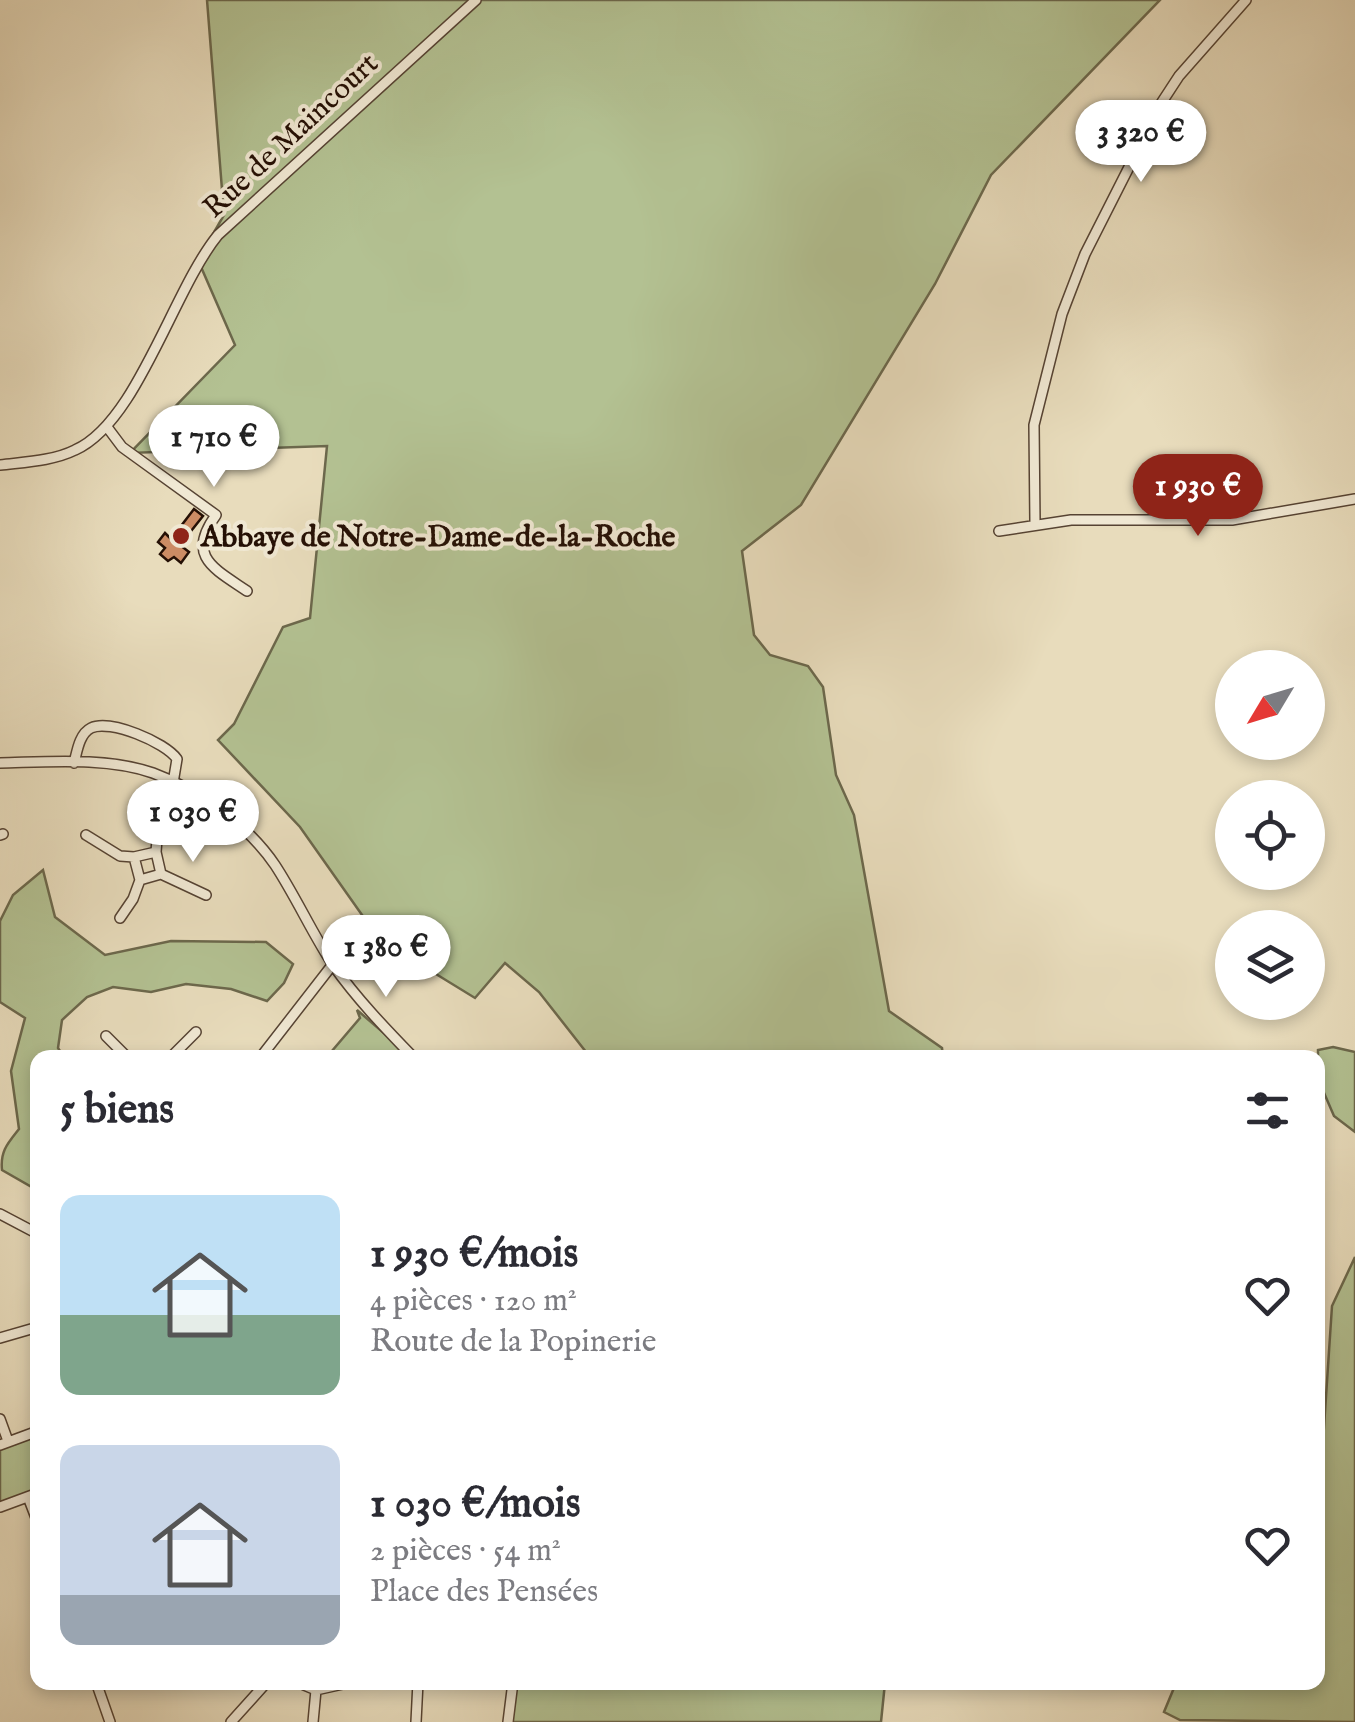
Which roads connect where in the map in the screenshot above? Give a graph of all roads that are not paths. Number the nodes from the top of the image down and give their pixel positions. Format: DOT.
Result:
graph roads {
  1 [pos="476,0"];
  2 [pos="1246,0"];
  3 [pos="107,427"];
  4 [pos="0,465"];
  5 [pos="1355,499"];
  6 [pos="1035,523"];
  7 [pos="999,532"];
  8 [pos="247,591"];
  9 [pos="0,763"];
  10 [pos="74,763"];
  11 [pos="173,783"];
  12 [pos="86,835"];
  13 [pos="156,852"];
  14 [pos="134,857"];
  15 [pos="161,874"];
  16 [pos="140,880"];
  17 [pos="206,895"];
  18 [pos="120,918"];
  19 [pos="333,964"];
  20 [pos="196,1032"];
  21 [pos="106,1036"];
  22 [pos="120,1050"];
  23 [pos="178,1050"];
  24 [pos="266,1050"];
  25 [pos="406,1050"];
  26 [pos="0,1214"];
  27 [pos="30,1230"];
  28 [pos="30,1329"];
  29 [pos="0,1338"];
  30 [pos="0,1419"];
  31 [pos="30,1434"];
  32 [pos="4,1443"];
  33 [pos="30,1496"];
  34 [pos="0,1507"];
  35 [pos="99,1690"];
  36 [pos="260,1690"];
  37 [pos="316,1690"];
  38 [pos="418,1690"];
  39 [pos="512,1690"];
  40 [pos="110,1722"];
  41 [pos="232,1722"];
  42 [pos="313,1722"];
  43 [pos="416,1722"];
  44 [pos="508,1722"];
  1 -- 3 [label="street, Rue de Maincourt"];
  2 -- 6 [label="street"];
  3 -- 4 [label="street"];
  3 -- 8 [label="street"];
  5 -- 6 [label="street"];
  6 -- 7 [label="street"];
  9 -- 10 [label="street"];
  10 -- 11 [label="street"];
  10 -- 11 [label="street"];
  11 -- 13 [label="street"];
  11 -- 19 [label="street"];
  12 -- 14 [label="street"];
  13 -- 14 [label="street"];
  13 -- 15 [label="street"];
  14 -- 16 [label="street"];
  15 -- 16 [label="street"];
  15 -- 17 [label="street"];
  16 -- 18 [label="street"];
  19 -- 24 [label="street"];
  19 -- 25 [label="street"];
  20 -- 23 [label="street"];
  21 -- 22 [label="street"];
  26 -- 27 [label="street"];
  28 -- 29 [label="street"];
  30 -- 32 [label="street"];
  31 -- 32 [label="street"];
  33 -- 34 [label="street"];
  35 -- 40 [label="street"];
  36 -- 41 [label="street"];
  37 -- 42 [label="street"];
  38 -- 43 [label="street"];
  39 -- 44 [label="street"];
}
